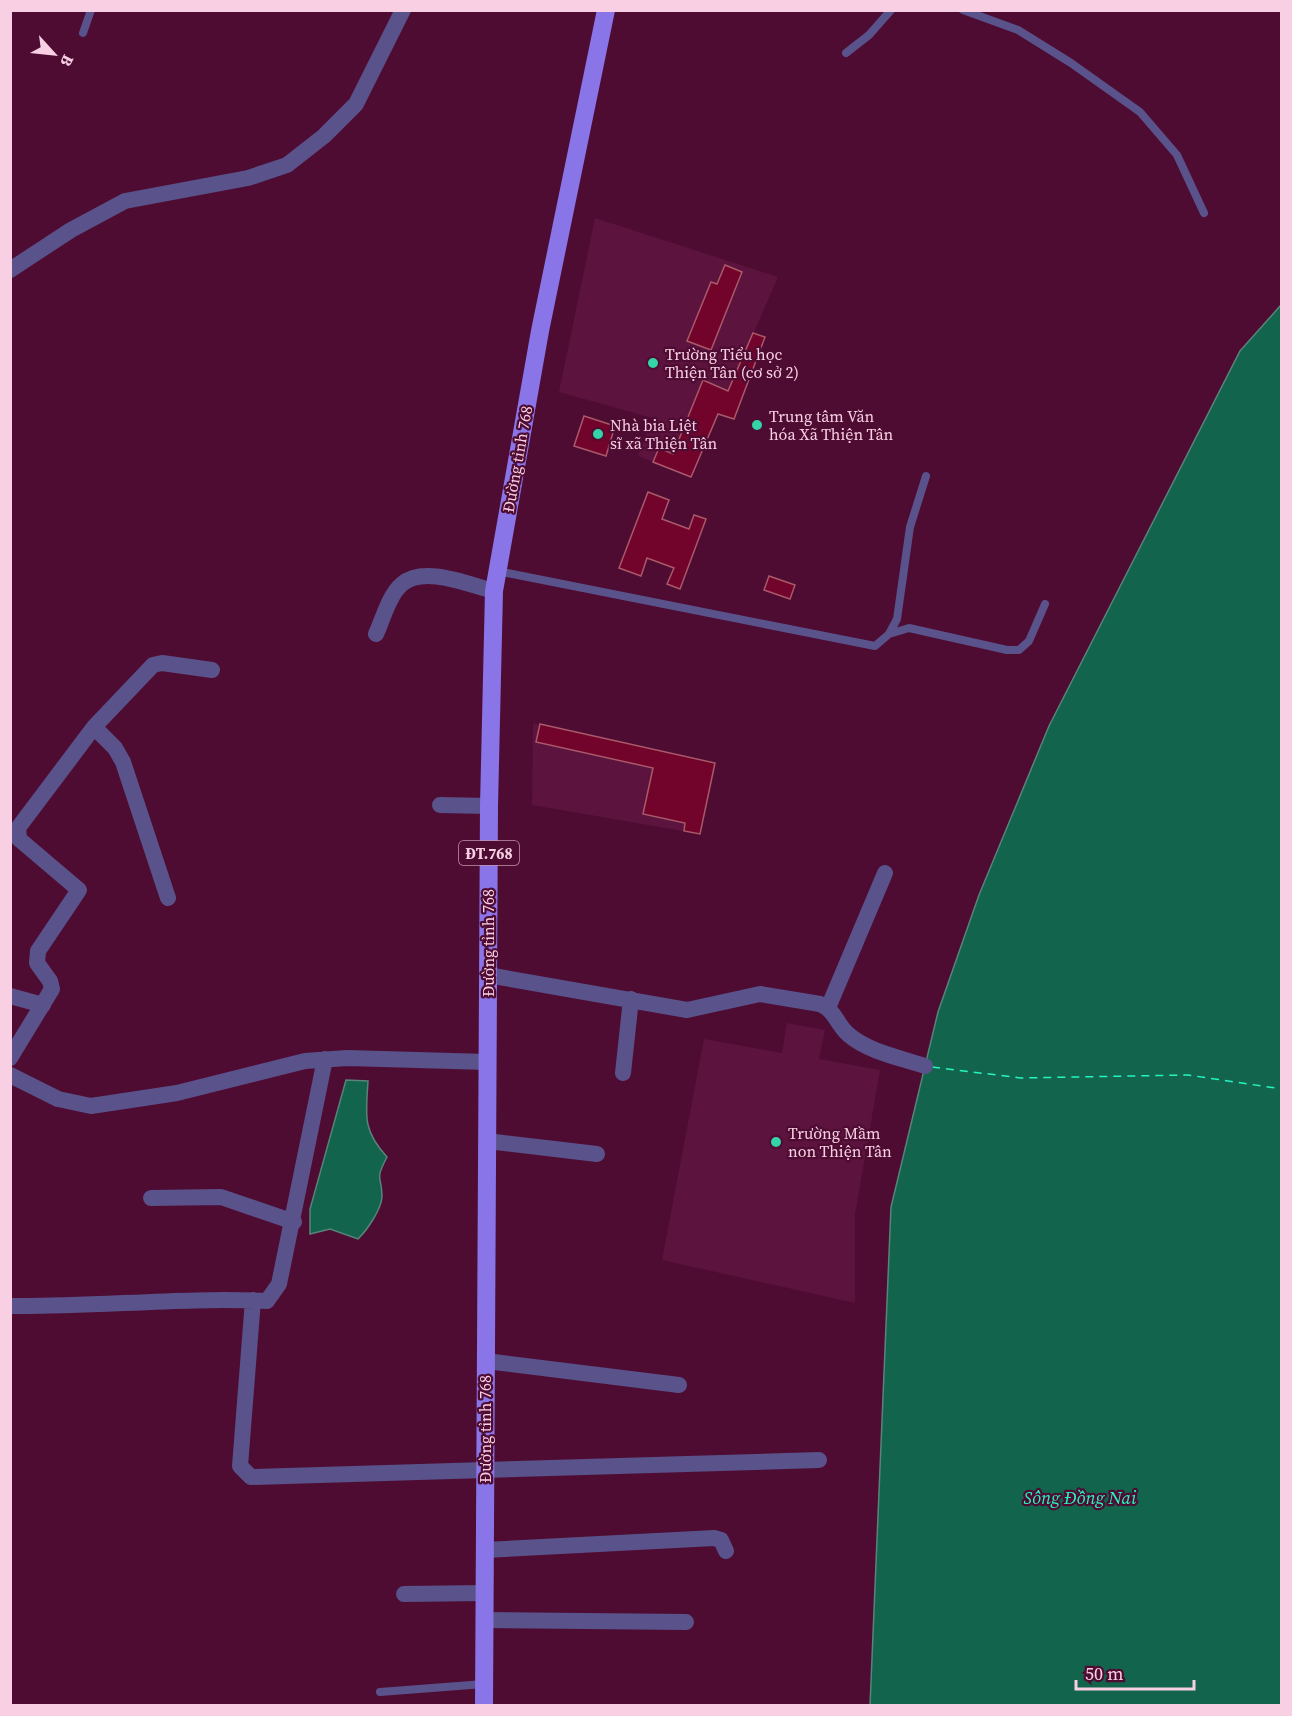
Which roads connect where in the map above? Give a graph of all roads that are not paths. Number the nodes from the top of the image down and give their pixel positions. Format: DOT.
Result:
graph roads {
  1 [pos="91,10"];
  2 [pos="403,10"];
  3 [pos="606,10"];
  4 [pos="891,10"];
  5 [pos="963,10"];
  6 [pos="83,33"];
  7 [pos="846,53"];
  8 [pos="1204,213"];
  9 [pos="10,270"];
  10 [pos="926,476"];
  11 [pos="496,571"];
  12 [pos="494,591"];
  13 [pos="1045,604"];
  14 [pos="376,634"];
  15 [pos="889,634"];
  16 [pos="212,670"];
  17 [pos="94,727"];
  18 [pos="440,805"];
  19 [pos="489,806"];
  20 [pos="885,873"];
  21 [pos="168,897"];
  22 [pos="488,975"];
  23 [pos="10,996"];
  24 [pos="631,999"];
  25 [pos="43,1005"];
  26 [pos="828,1008"];
  27 [pos="10,1058"];
  28 [pos="324,1059"];
  29 [pos="487,1062"];
  30 [pos="925,1066"];
  31 [pos="624,1073"];
  32 [pos="10,1075"];
  33 [pos="487,1141"];
  34 [pos="597,1154"];
  35 [pos="151,1198"];
  36 [pos="294,1222"];
  37 [pos="254,1300"];
  38 [pos="10,1306"];
  39 [pos="486,1361"];
  40 [pos="679,1385"];
  41 [pos="819,1460"];
  42 [pos="485,1468"];
  43 [pos="485,1550"];
  44 [pos="726,1551"];
  45 [pos="485,1593"];
  46 [pos="404,1594"];
  47 [pos="485,1620"];
  48 [pos="686,1622"];
  49 [pos="484,1684"];
  50 [pos="380,1692"];
  51 [pos="484,1706"];
  1 -- 6 [label="lane"];
  2 -- 9 [label="street"];
  3 -- 11 [label="main road, Đường tỉnh 768 / ĐT.768"];
  4 -- 7 [label="lane"];
  5 -- 8 [label="lane"];
  10 -- 15 [label="lane"];
  11 -- 12 [label="main road, Đường tỉnh 768 / ĐT.768"];
  11 -- 15 [label="lane"];
  12 -- 14 [label="street"];
  12 -- 19 [label="main road, Đường tỉnh 768 / ĐT.768"];
  13 -- 15 [label="lane"];
  16 -- 17 [label="street"];
  17 -- 21 [label="street"];
  17 -- 25 [label="street"];
  18 -- 19 [label="street"];
  19 -- 22 [label="main road, Đường tỉnh 768 / ĐT.768"];
  20 -- 26 [label="street"];
  22 -- 24 [label="street"];
  22 -- 29 [label="main road, Đường tỉnh 768 / ĐT.768"];
  23 -- 25 [label="street"];
  24 -- 26 [label="street"];
  24 -- 31 [label="street"];
  25 -- 27 [label="street"];
  26 -- 30 [label="street"];
  28 -- 29 [label="street"];
  28 -- 32 [label="street"];
  28 -- 36 [label="street"];
  29 -- 33 [label="main road, Đường tỉnh 768 / ĐT.768"];
  33 -- 34 [label="street"];
  33 -- 39 [label="main road, Đường tỉnh 768 / ĐT.768"];
  35 -- 36 [label="street"];
  36 -- 37 [label="street"];
  37 -- 38 [label="street"];
  37 -- 42 [label="street"];
  39 -- 40 [label="street"];
  39 -- 42 [label="main road, Đường tỉnh 768 / ĐT.768"];
  41 -- 42 [label="street"];
  42 -- 43 [label="main road, Đường tỉnh 768 / ĐT.768"];
  43 -- 44 [label="street"];
  43 -- 45 [label="main road, Đường tỉnh 768 / ĐT.768"];
  45 -- 46 [label="street"];
  45 -- 47 [label="main road, Đường tỉnh 768 / ĐT.768"];
  47 -- 48 [label="street"];
  47 -- 49 [label="main road, Đường tỉnh 768 / ĐT.768"];
  49 -- 50 [label="lane"];
  49 -- 51 [label="main road, Đường tỉnh 768 / ĐT.768"];
}
